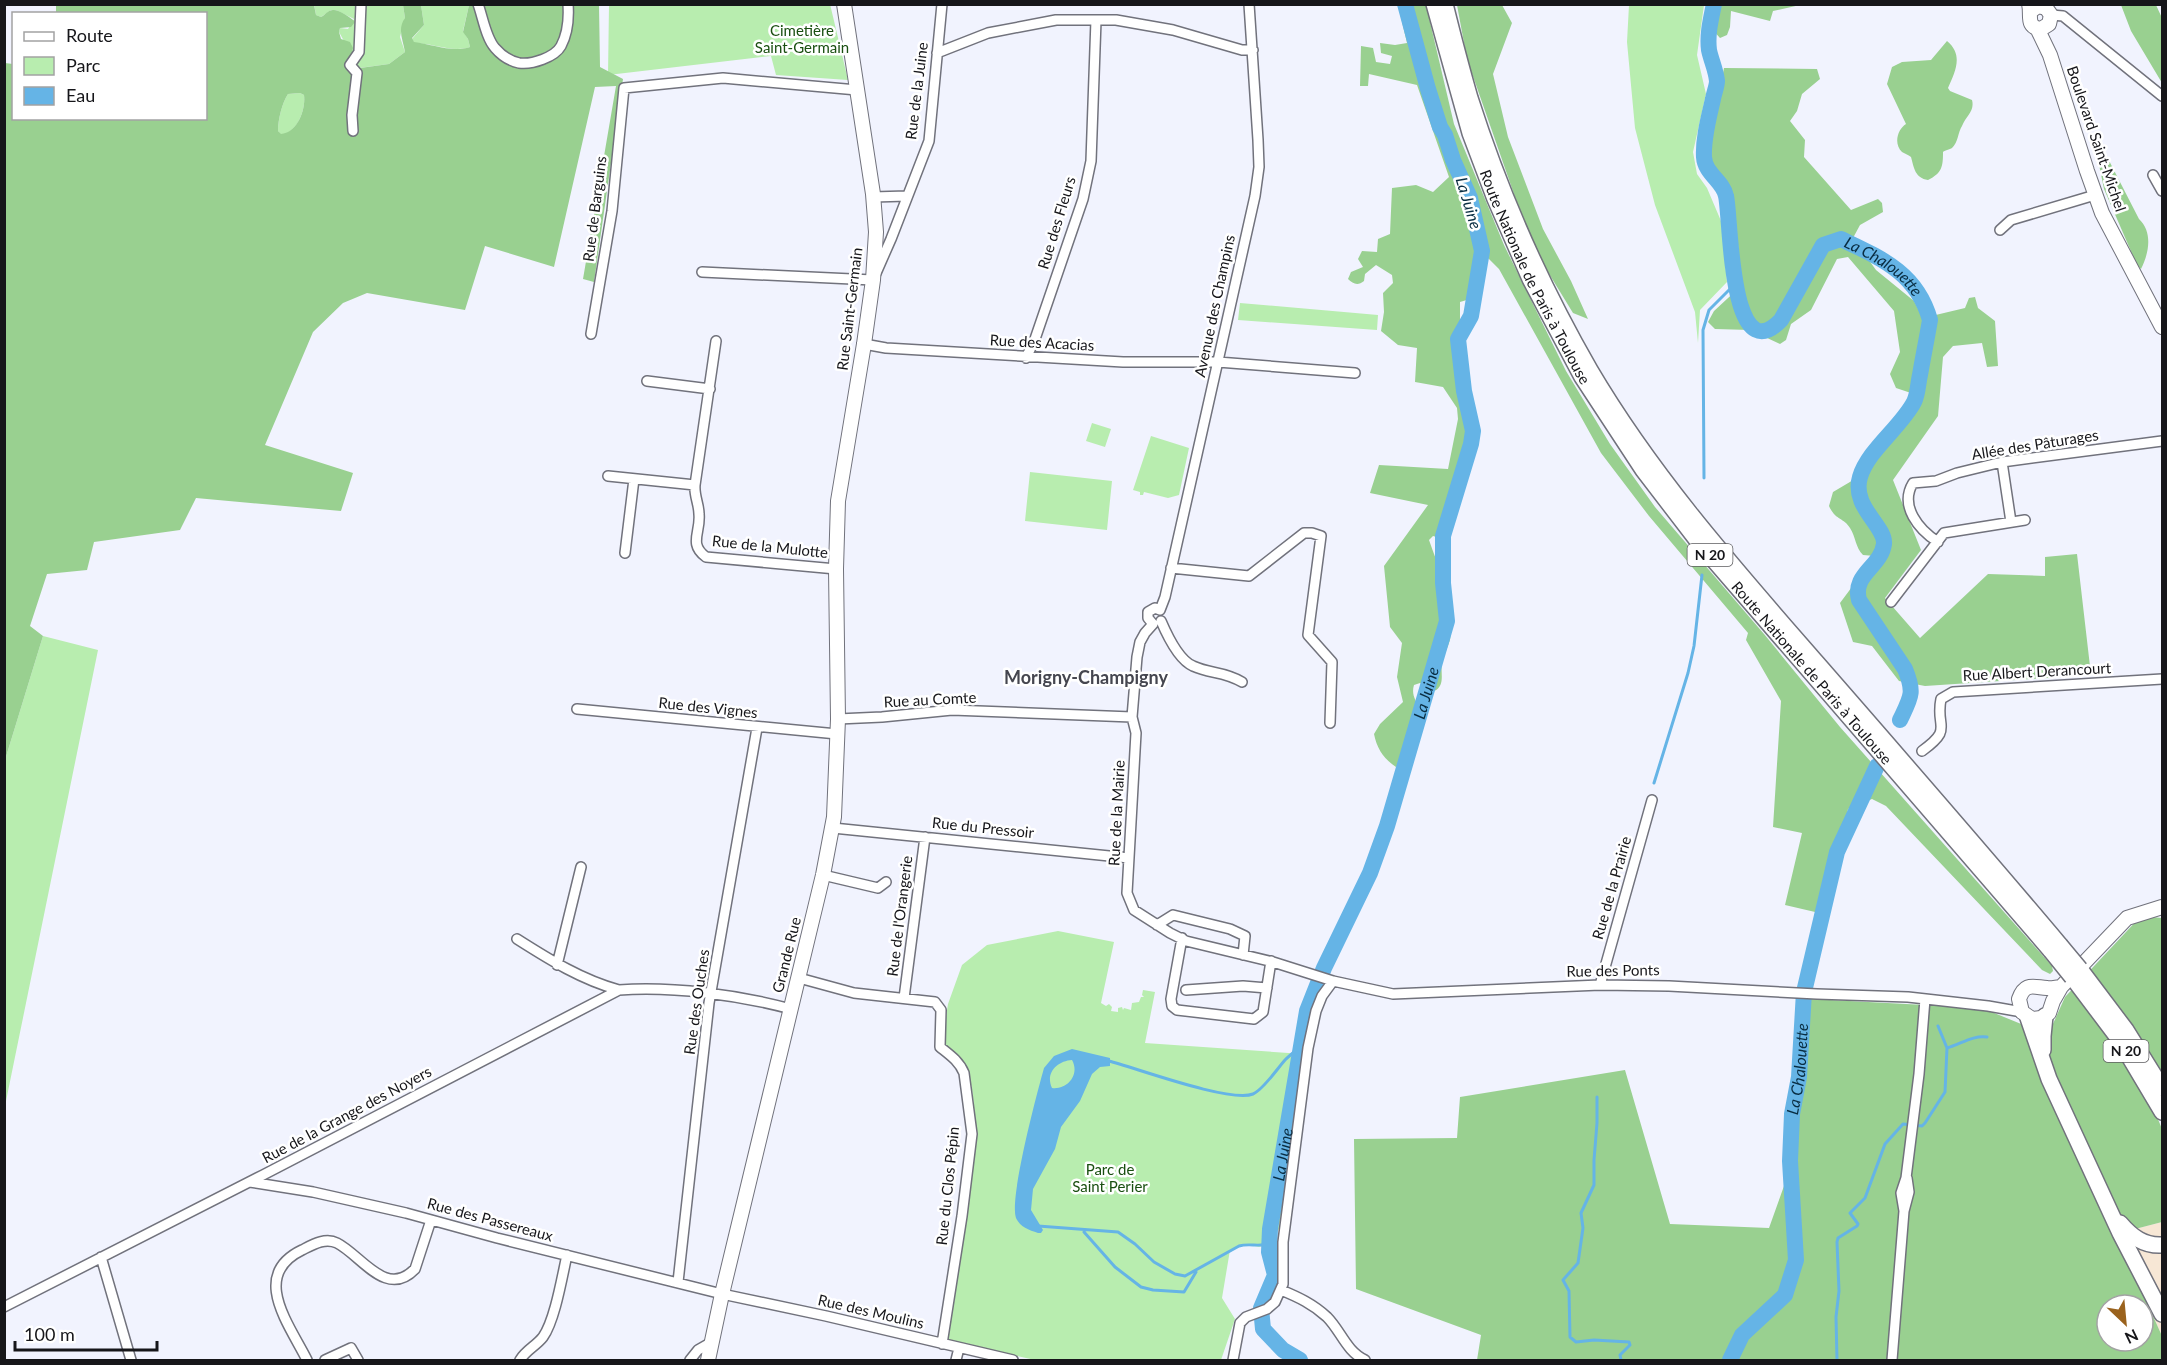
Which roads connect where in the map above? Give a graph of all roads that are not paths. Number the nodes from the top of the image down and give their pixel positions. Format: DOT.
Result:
graph roads {
  1 [pos="361,4"];
  2 [pos="478,4"];
  3 [pos="568,4"];
  4 [pos="844,4"];
  5 [pos="942,4"];
  6 [pos="1250,4"];
  7 [pos="1434,4"];
  8 [pos="1445,4"];
  9 [pos="2040,14"];
  10 [pos="1096,20"];
  11 [pos="1253,50"];
  12 [pos="937,53"];
  13 [pos="857,90"];
  14 [pos="2163,96"];
  15 [pos="353,131"];
  16 [pos="2153,176"];
  17 [pos="2163,191"];
  18 [pos="2095,195"];
  19 [pos="907,196"];
  20 [pos="873,197"];
  21 [pos="2000,230"];
  22 [pos="702,273"];
  23 [pos="873,280"];
  24 [pos="2163,327"];
  25 [pos="591,334"];
  26 [pos="716,341"];
  27 [pos="864,344"];
  28 [pos="1026,358"];
  29 [pos="1218,362"];
  30 [pos="1355,373"];
  31 [pos="647,381"];
  32 [pos="710,389"];
  33 [pos="2163,441"];
  34 [pos="2002,462"];
  35 [pos="608,476"];
  36 [pos="634,480"];
  37 [pos="695,486"];
  38 [pos="2025,520"];
  39 [pos="2011,522"];
  40 [pos="1938,542"];
  41 [pos="625,553"];
  42 [pos="1171,568"];
  43 [pos="836,569"];
  44 [pos="1890,602"];
  45 [pos="1160,610"];
  46 [pos="837,618"];
  47 [pos="1157,623"];
  48 [pos="2163,679"];
  49 [pos="1242,682"];
  50 [pos="577,709"];
  51 [pos="1132,717"];
  52 [pos="838,719"];
  53 [pos="1330,723"];
  54 [pos="757,728"];
  55 [pos="837,734"];
  56 [pos="1922,751"];
  57 [pos="1652,800"];
  58 [pos="833,828"];
  59 [pos="925,837"];
  60 [pos="1129,858"];
  61 [pos="581,867"];
  62 [pos="823,875"];
  63 [pos="886,882"];
  64 [pos="2163,907"];
  65 [pos="1134,910"];
  66 [pos="1157,925"];
  67 [pos="1182,938"];
  68 [pos="517,939"];
  69 [pos="2056,948"];
  70 [pos="1243,955"];
  71 [pos="1271,961"];
  72 [pos="557,965"];
  73 [pos="799,978"];
  74 [pos="1331,981"];
  75 [pos="1600,985"];
  76 [pos="2061,987"];
  77 [pos="1267,988"];
  78 [pos="2045,988"];
  79 [pos="2090,989"];
  80 [pos="619,990"];
  81 [pos="1186,990"];
  82 [pos="712,994"];
  83 [pos="2020,994"];
  84 [pos="904,998"];
  85 [pos="1925,999"];
  86 [pos="2052,1001"];
  87 [pos="1988,1006"];
  88 [pos="791,1009"];
  89 [pos="2025,1015"];
  90 [pos="2045,1016"];
  91 [pos="2044,1065"];
  92 [pos="2163,1088"];
  93 [pos="2163,1112"];
  94 [pos="250,1182"];
  95 [pos="2115,1217"];
  96 [pos="431,1220"];
  97 [pos="2163,1245"];
  98 [pos="567,1255"];
  99 [pos="101,1257"];
  100 [pos="678,1282"];
  101 [pos="1281,1290"];
  102 [pos="722,1294"];
  103 [pos="4,1307"];
  104 [pos="2163,1314"];
  105 [pos="712,1342"];
  106 [pos="942,1344"];
  107 [pos="959,1348"];
  108 [pos="131,1360"];
  109 [pos="307,1360"];
  110 [pos="325,1360"];
  111 [pos="358,1360"];
  112 [pos="519,1360"];
  113 [pos="690,1360"];
  114 [pos="708,1360"];
  115 [pos="956,1360"];
  116 [pos="1013,1360"];
  117 [pos="1233,1360"];
  118 [pos="1365,1360"];
  119 [pos="1892,1360"];
  1 -- 15 [label="street"];
  2 -- 3 [label="street"];
  4 -- 13 [label="main road, Rue Saint-Germain"];
  5 -- 12 [label="street, Rue de la Juine"];
  6 -- 11 [label="street, Avenue des Champins"];
  7 -- 69 [label="main road, Route Nationale de Paris à Toulouse / N 20"];
  8 -- 69 [label="main road, Route Nationale de Paris à Toulouse / N 20"];
  9 -- 14 [label="street"];
  9 -- 18 [label="main road, Boulevard Saint-Michel"];
  10 -- 11 [label="street"];
  10 -- 12 [label="street"];
  10 -- 28 [label="street, Rue des Fleurs"];
  11 -- 29 [label="street, Avenue des Champins"];
  12 -- 19 [label="street, Rue de la Juine"];
  13 -- 20 [label="main road, Rue Saint-Germain"];
  13 -- 25 [label="street, Rue de Barguins"];
  16 -- 17 [label="street"];
  18 -- 21 [label="street"];
  18 -- 24 [label="main road, Boulevard Saint-Michel"];
  19 -- 20 [label="street"];
  19 -- 23 [label="street, Rue de la Juine"];
  20 -- 23 [label="main road, Rue Saint-Germain"];
  22 -- 23 [label="street"];
  23 -- 27 [label="main road, Rue Saint-Germain"];
  26 -- 32 [label="street, Rue de la Mulotte"];
  27 -- 28 [label="street, Rue des Acacias"];
  27 -- 43 [label="main road, Rue Saint-Germain"];
  28 -- 29 [label="street, Rue des Acacias"];
  29 -- 30 [label="street, Rue des Acacias"];
  29 -- 42 [label="street, Avenue des Champins"];
  31 -- 32 [label="street"];
  32 -- 37 [label="street, Rue de la Mulotte"];
  33 -- 34 [label="street, Allée des Pâturages"];
  34 -- 39 [label="street"];
  34 -- 40 [label="street, Allée des Pâturages"];
  35 -- 36 [label="street"];
  36 -- 37 [label="street"];
  36 -- 41 [label="street"];
  37 -- 43 [label="street, Rue de la Mulotte"];
  38 -- 39 [label="street"];
  39 -- 40 [label="street"];
  40 -- 44 [label="street"];
  42 -- 45 [label="street, Avenue des Champins"];
  42 -- 53 [label="street"];
  43 -- 46 [label="main road, Rue Saint-Germain"];
  45 -- 47 [label="street"];
  45 -- 47 [label="street"];
  46 -- 52 [label="main road, Grande Rue"];
  47 -- 49 [label="street"];
  47 -- 51 [label="street"];
  48 -- 56 [label="street, Rue Albert Derancourt"];
  50 -- 54 [label="street, Rue des Vignes"];
  51 -- 52 [label="street, Rue au Comte"];
  51 -- 60 [label="street, Rue de la Mairie"];
  52 -- 55 [label="main road, Grande Rue"];
  54 -- 55 [label="street, Rue des Vignes"];
  54 -- 82 [label="street, Rue des Ouches"];
  55 -- 58 [label="main road, Grande Rue"];
  57 -- 75 [label="street, Rue de la Prairie"];
  58 -- 59 [label="street, Rue du Pressoir"];
  58 -- 62 [label="main road, Grande Rue"];
  59 -- 60 [label="street, Rue du Pressoir"];
  59 -- 84 [label="street, Rue de l'Orangerie"];
  60 -- 65 [label="street, Rue de la Mairie"];
  61 -- 72 [label="street"];
  62 -- 63 [label="street"];
  62 -- 73 [label="main road, Grande Rue"];
  64 -- 76 [label="main road"];
  65 -- 66 [label="street, Rue des Ponts"];
  66 -- 67 [label="street, Rue des Ponts"];
  66 -- 70 [label="street"];
  67 -- 70 [label="street, Rue des Ponts"];
  67 -- 77 [label="street"];
  68 -- 72 [label="street"];
  69 -- 79 [label="main road, Route Nationale de Paris à Toulouse / N 20, bridge"];
  70 -- 71 [label="street, Rue des Ponts"];
  71 -- 74 [label="street, Rue des Ponts"];
  71 -- 77 [label="street"];
  72 -- 80 [label="street"];
  73 -- 84 [label="street, Rue du Clos Pépin"];
  73 -- 88 [label="main road, Grande Rue"];
  74 -- 75 [label="street, Rue des Ponts"];
  74 -- 101 [label="street"];
  75 -- 85 [label="street, Rue des Ponts"];
  76 -- 78 [label="main road"];
  76 -- 86 [label="main road"];
  77 -- 81 [label="street"];
  78 -- 83 [label="main road"];
  78 -- 86 [label="main road"];
  79 -- 92 [label="main road, Route Nationale de Paris à Toulouse / N 20"];
  79 -- 93 [label="main road, Route Nationale de Paris à Toulouse / N 20"];
  80 -- 82 [label="street, Rue de la Grange des Noyers"];
  80 -- 94 [label="street, Rue de la Grange des Noyers"];
  82 -- 88 [label="street, Rue de la Grange des Noyers"];
  82 -- 100 [label="street, Rue des Ouches"];
  83 -- 87 [label="street, Rue des Ponts"];
  83 -- 89 [label="main road"];
  84 -- 106 [label="street, Rue du Clos Pépin"];
  85 -- 87 [label="street, Rue des Ponts"];
  85 -- 119 [label="street"];
  86 -- 90 [label="main road"];
  87 -- 89 [label="street, Rue des Ponts"];
  88 -- 102 [label="main road, Grande Rue"];
  89 -- 90 [label="main road"];
  89 -- 91 [label="main road"];
  90 -- 91 [label="main road"];
  91 -- 95 [label="main road"];
  94 -- 96 [label="street, Rue des Passereaux"];
  94 -- 99 [label="street, Rue de la Grange des Noyers"];
  95 -- 97 [label="main road"];
  95 -- 104 [label="main road"];
  96 -- 98 [label="street, Rue des Passereaux"];
  96 -- 109 [label="street"];
  98 -- 100 [label="street, Rue des Passereaux"];
  98 -- 112 [label="street"];
  99 -- 103 [label="street, Rue de la Grange des Noyers"];
  99 -- 108 [label="street"];
  100 -- 102 [label="street, Rue des Passereaux"];
  101 -- 117 [label="street"];
  101 -- 118 [label="street"];
  102 -- 105 [label="main road, Grande Rue"];
  102 -- 106 [label="street, Rue des Moulins"];
  105 -- 113 [label="street"];
  105 -- 114 [label="main road, Grande Rue"];
  106 -- 107 [label="street, Rue des Moulins"];
  107 -- 115 [label="street"];
  107 -- 116 [label="street, Rue des Moulins"];
  110 -- 111 [label="street"];
}
